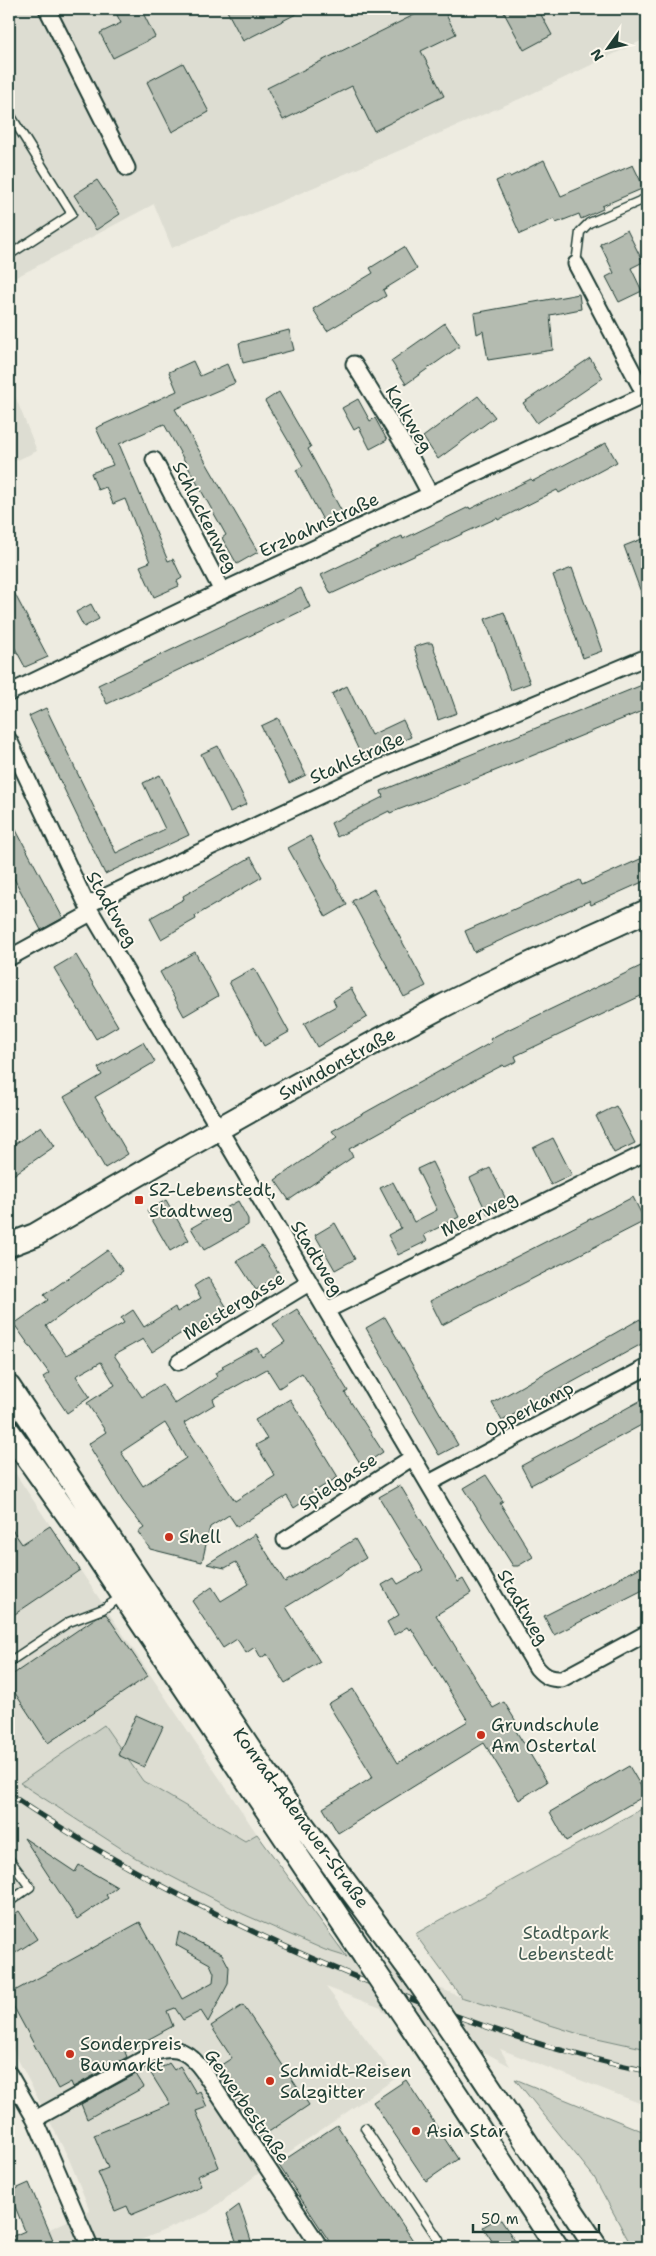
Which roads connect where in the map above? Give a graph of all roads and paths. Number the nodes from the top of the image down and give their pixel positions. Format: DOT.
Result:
graph roads {
  1 [pos="48,9"];
  2 [pos="9,112"];
  3 [pos="127,168"];
  4 [pos="647,198"];
  5 [pos="9,255"];
  6 [pos="576,264"];
  7 [pos="354,364"];
  8 [pos="646,395"];
  9 [pos="154,460"];
  10 [pos="430,494"];
  11 [pos="222,591"];
  12 [pos="647,657"];
  13 [pos="9,693"];
  14 [pos="9,740"];
  15 [pos="89,909"];
  16 [pos="647,911"];
  17 [pos="9,958"];
  18 [pos="220,1128"];
  19 [pos="647,1152"];
  20 [pos="35,1235"];
  21 [pos="9,1245"];
  22 [pos="9,1261"];
  23 [pos="309,1283"];
  24 [pos="326,1310"];
  25 [pos="178,1362"];
  26 [pos="647,1367"];
  27 [pos="9,1387"];
  28 [pos="9,1432"];
  29 [pos="412,1457"];
  30 [pos="429,1483"];
  31 [pos="285,1540"];
  32 [pos="124,1596"];
  33 [pos="647,1633"];
  34 [pos="9,1662"];
  35 [pos="9,1859"];
  36 [pos="9,1902"];
  37 [pos="9,2074"];
  38 [pos="35,2119"];
  39 [pos="365,2128"];
  40 [pos="90,2247"];
  41 [pos="320,2247"];
  42 [pos="429,2247"];
  43 [pos="557,2247"];
  44 [pos="596,2247"];
  1 -- 3 [label="street"];
  2 -- 5 [label="lane"];
  4 -- 6 [label="lane"];
  6 -- 8 [label="street"];
  7 -- 10 [label="street, Kalkweg"];
  8 -- 10 [label="street, Erzbahnstraße"];
  9 -- 11 [label="street, Schlackenweg"];
  10 -- 11 [label="street, Erzbahnstraße"];
  11 -- 13 [label="street, Erzbahnstraße"];
  12 -- 15 [label="street, Stahlstraße"];
  14 -- 15 [label="street, Stadtweg"];
  15 -- 17 [label="street, Stahlstraße"];
  15 -- 18 [label="street, Stadtweg"];
  16 -- 18 [label="street, Swindonstraße"];
  18 -- 20 [label="street, Swindonstraße"];
  18 -- 23 [label="street, Stadtweg"];
  19 -- 24 [label="street, Meerweg"];
  20 -- 21 [label="street, Swindonstraße"];
  20 -- 22 [label="street, Swindonstraße"];
  23 -- 24 [label="street, Stadtweg"];
  23 -- 25 [label="street, Meistergasse"];
  24 -- 29 [label="street, Stadtweg"];
  26 -- 30 [label="street, Opperkamp"];
  27 -- 44 [label="street, Konrad-Adenauer-Straße, bridge"];
  28 -- 32 [label="street, Konrad-Adenauer-Straße"];
  29 -- 30 [label="street, Stadtweg"];
  29 -- 31 [label="street, Spielgasse"];
  30 -- 33 [label="street, Stadtweg"];
  32 -- 34 [label="lane"];
  32 -- 43 [label="street, Konrad-Adenauer-Straße, bridge"];
  35 -- 36 [label="lane"];
  37 -- 38 [label="street"];
  38 -- 40 [label="street"];
  38 -- 41 [label="street, Gewerbestraße"];
  39 -- 42 [label="lane"];
}
